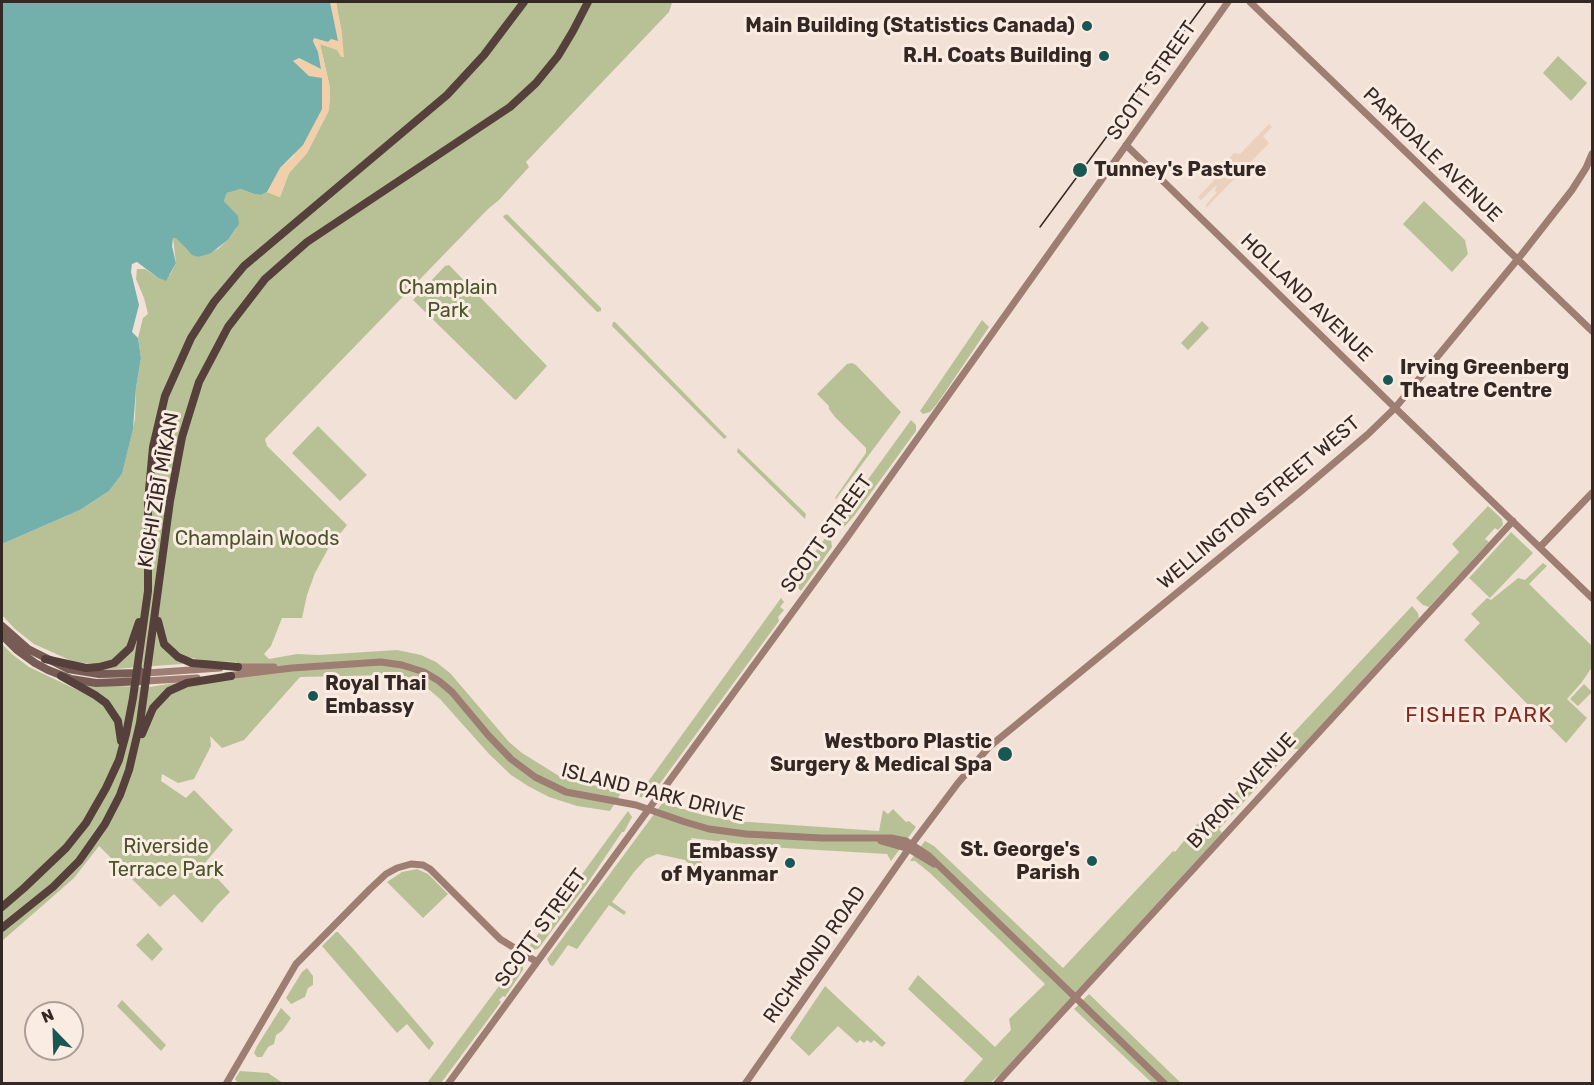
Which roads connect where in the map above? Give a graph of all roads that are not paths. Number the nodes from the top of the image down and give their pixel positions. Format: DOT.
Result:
graph roads {
  1 [pos="524,2"];
  2 [pos="588,2"];
  3 [pos="1228,2"];
  4 [pos="1250,2"];
  5 [pos="1126,145"];
  6 [pos="1593,153"];
  7 [pos="1517,260"];
  8 [pos="1593,331"];
  9 [pos="1395,408"];
  10 [pos="1593,493"];
  11 [pos="1514,521"];
  12 [pos="1540,547"];
  13 [pos="148,571"];
  14 [pos="160,584"];
  15 [pos="1593,598"];
  16 [pos="2,626"];
  17 [pos="2,635"];
  18 [pos="45,658"];
  19 [pos="238,667"];
  20 [pos="292,668"];
  21 [pos="136,674"];
  22 [pos="61,676"];
  23 [pos="231,676"];
  24 [pos="146,680"];
  25 [pos="119,760"];
  26 [pos="131,760"];
  27 [pos="647,808"];
  28 [pos="910,847"];
  29 [pos="2,907"];
  30 [pos="2,928"];
  31 [pos="537,962"];
  32 [pos="1077,998"];
  33 [pos="226,1083"];
  34 [pos="448,1083"];
  35 [pos="745,1083"];
  36 [pos="996,1083"];
  37 [pos="1165,1083"];
  1 -- 13 [label="highway, KICHI ZĪBĪ MĪKAN"];
  2 -- 14 [label="highway, KICHI ZĪBĪ MĪKAN"];
  3 -- 5 [label="main road, SCOTT STREET"];
  4 -- 7 [label="main road, PARKDALE AVENUE"];
  5 -- 9 [label="main road, HOLLAND AVENUE"];
  5 -- 27 [label="main road, SCOTT STREET"];
  6 -- 7 [label="main road, WELLINGTON STREET WEST"];
  7 -- 8 [label="main road, PARKDALE AVENUE"];
  7 -- 9 [label="main road, WELLINGTON STREET WEST"];
  9 -- 11 [label="main road, HOLLAND AVENUE"];
  9 -- 28 [label="main road, WELLINGTON STREET WEST"];
  10 -- 12 [label="main road"];
  11 -- 12 [label="main road, HOLLAND AVENUE"];
  11 -- 32 [label="main road, BYRON AVENUE"];
  12 -- 15 [label="main road, HOLLAND AVENUE"];
  13 -- 18 [label="highway"];
  13 -- 21 [label="highway, KICHI ZĪBĪ MĪKAN"];
  14 -- 19 [label="highway"];
  14 -- 24 [label="highway, KICHI ZĪBĪ MĪKAN"];
  16 -- 18 [label="main road, ISLAND PARK DRIVE"];
  17 -- 22 [label="main road, ISLAND PARK DRIVE"];
  18 -- 21 [label="main road, ISLAND PARK DRIVE"];
  19 -- 20 [label="main road, ISLAND PARK DRIVE"];
  19 -- 24 [label="main road, ISLAND PARK DRIVE"];
  20 -- 23 [label="main road, ISLAND PARK DRIVE"];
  20 -- 27 [label="main road, ISLAND PARK DRIVE"];
  21 -- 22 [label="main road, ISLAND PARK DRIVE"];
  21 -- 24 [label="main road, ISLAND PARK DRIVE"];
  21 -- 24 [label="main road"];
  21 -- 25 [label="highway, KICHI ZĪBĪ MĪKAN"];
  22 -- 25 [label="highway"];
  23 -- 24 [label="main road, ISLAND PARK DRIVE"];
  23 -- 26 [label="highway"];
  24 -- 26 [label="highway, KICHI ZĪBĪ MĪKAN"];
  25 -- 29 [label="highway, KICHI ZĪBĪ MĪKAN"];
  26 -- 30 [label="highway, KICHI ZĪBĪ MĪKAN"];
  27 -- 28 [label="main road, ISLAND PARK DRIVE"];
  27 -- 31 [label="main road, SCOTT STREET"];
  28 -- 32 [label="main road, ISLAND PARK DRIVE"];
  28 -- 35 [label="main road, RICHMOND ROAD"];
  31 -- 33 [label="main road"];
  31 -- 34 [label="main road, SCOTT STREET"];
  32 -- 36 [label="main road, BYRON AVENUE"];
  32 -- 37 [label="main road, ISLAND PARK DRIVE"];
}
